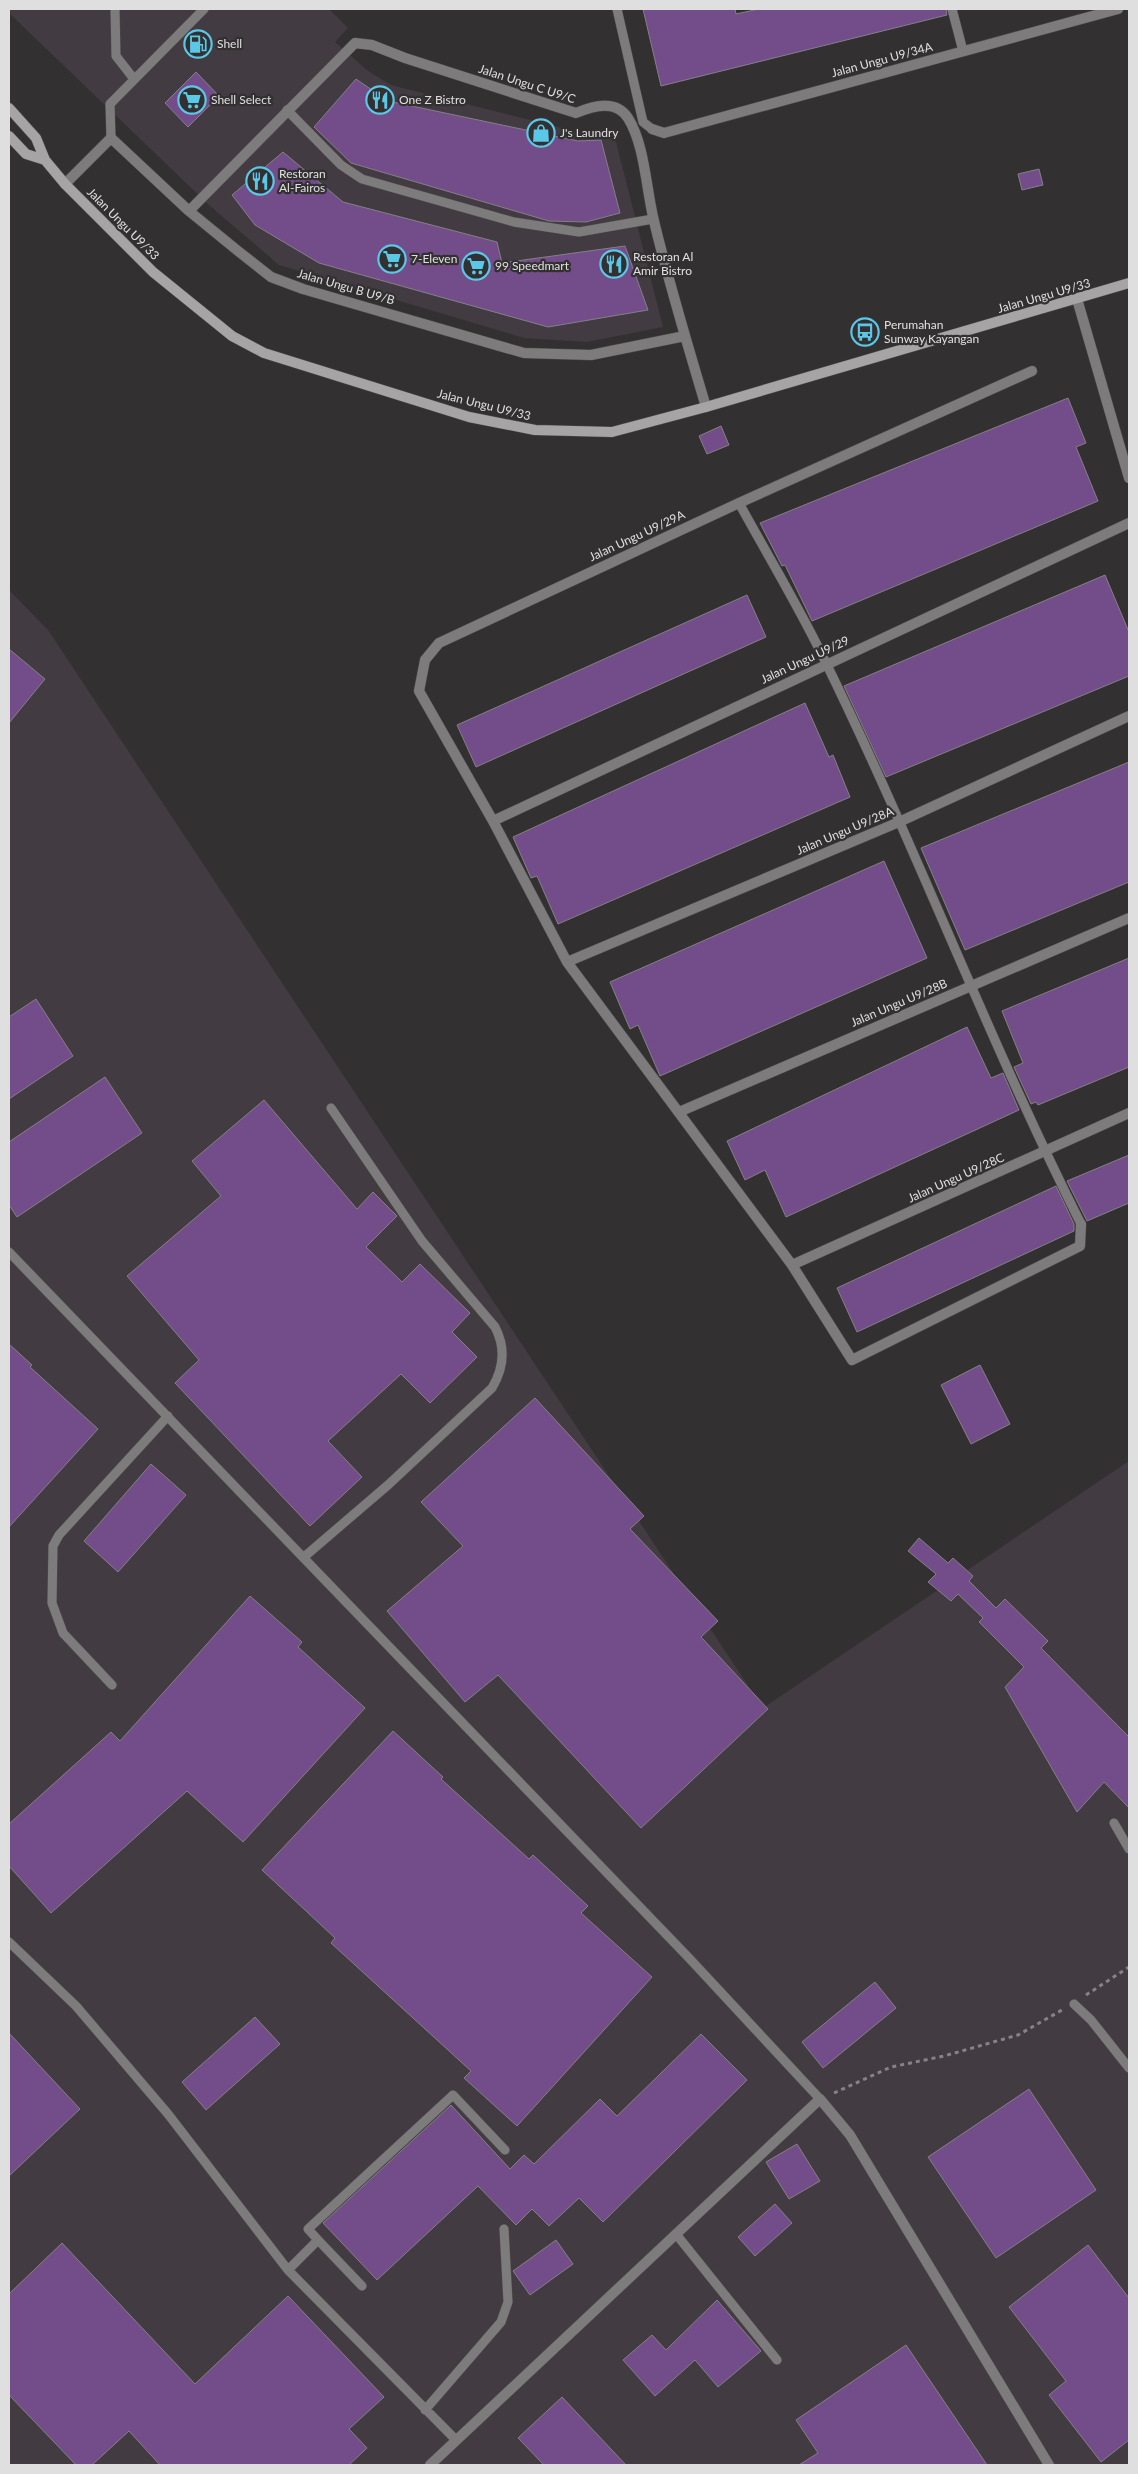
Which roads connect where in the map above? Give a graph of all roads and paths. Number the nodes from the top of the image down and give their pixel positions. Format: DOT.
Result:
graph roads {
  1 [pos="115,9"];
  2 [pos="204,9"];
  3 [pos="617,9"];
  4 [pos="952,9"];
  5 [pos="1118,9"];
  6 [pos="963,51"];
  7 [pos="134,79"];
  8 [pos="9,108"];
  9 [pos="287,110"];
  10 [pos="652,129"];
  11 [pos="9,136"];
  12 [pos="111,138"];
  13 [pos="45,160"];
  14 [pos="65,184"];
  15 [pos="189,211"];
  16 [pos="653,220"];
  17 [pos="1129,283"];
  18 [pos="1077,299"];
  19 [pos="685,336"];
  20 [pos="1032,371"];
  21 [pos="706,407"];
  22 [pos="1129,478"];
  23 [pos="739,503"];
  24 [pos="1129,523"];
  25 [pos="827,663"];
  26 [pos="1129,716"];
  27 [pos="493,821"];
  28 [pos="899,822"];
  29 [pos="1129,918"];
  30 [pos="567,962"];
  31 [pos="971,986"];
  32 [pos="331,1108"];
  33 [pos="679,1112"];
  34 [pos="1129,1113"];
  35 [pos="1045,1152"];
  36 [pos="1081,1224"];
  37 [pos="9,1252"];
  38 [pos="792,1266"];
  39 [pos="168,1416"];
  40 [pos="304,1557"];
  41 [pos="112,1685"];
  42 [pos="1114,1823"];
  43 [pos="1129,1848"];
  44 [pos="9,1942"];
  45 [pos="1129,1967"];
  46 [pos="1074,2004"];
  47 [pos="1129,2068"];
  48 [pos="820,2099"];
  49 [pos="505,2150"];
  50 [pos="504,2229"];
  51 [pos="676,2234"];
  52 [pos="318,2240"];
  53 [pos="288,2270"];
  54 [pos="362,2286"];
  55 [pos="777,2360"];
  56 [pos="425,2410"];
  57 [pos="456,2440"];
  58 [pos="430,2465"];
  59 [pos="1049,2465"];
  1 -- 7 [label="lane"];
  2 -- 7 [label="lane"];
  3 -- 10 [label="lane"];
  4 -- 6 [label="lane"];
  5 -- 6 [label="street, Jalan Ungu U9/34A"];
  6 -- 10 [label="street, Jalan Ungu U9/34A"];
  7 -- 12 [label="lane"];
  8 -- 13 [label="street, Jalan Ungu U9/33"];
  9 -- 15 [label="street, Jalan Ungu C U9/C"];
  9 -- 16 [label="lane"];
  9 -- 16 [label="street, Jalan Ungu C U9/C"];
  11 -- 13 [label="street, Jalan Ungu U9/33"];
  12 -- 14 [label="street"];
  12 -- 15 [label="street, Jalan Ungu B U9/B"];
  13 -- 14 [label="street, Jalan Ungu U9/33"];
  14 -- 21 [label="street, Jalan Ungu U9/33"];
  15 -- 19 [label="street, Jalan Ungu B U9/B"];
  16 -- 19 [label="street, Jalan Ungu C U9/C"];
  17 -- 18 [label="street, Jalan Ungu U9/33"];
  18 -- 21 [label="street, Jalan Ungu U9/33"];
  18 -- 22 [label="street"];
  19 -- 21 [label="street, Jalan Ungu C U9/C"];
  20 -- 23 [label="street, Jalan Ungu U9/29A"];
  23 -- 25 [label="lane"];
  23 -- 27 [label="street, Jalan Ungu U9/29A"];
  24 -- 25 [label="street, Jalan Ungu U9/29"];
  25 -- 27 [label="street, Jalan Ungu U9/29"];
  25 -- 28 [label="lane"];
  26 -- 28 [label="street, Jalan Ungu U9/28A"];
  27 -- 30 [label="street, Jalan Ungu U9/29A"];
  28 -- 30 [label="street, Jalan Ungu U9/28A"];
  28 -- 31 [label="lane"];
  29 -- 31 [label="street, Jalan Ungu U9/28B"];
  30 -- 33 [label="street, Jalan Ungu U9/29A"];
  31 -- 33 [label="street, Jalan Ungu U9/28B"];
  31 -- 35 [label="lane"];
  32 -- 40 [label="lane"];
  33 -- 38 [label="street, Jalan Ungu U9/29A"];
  34 -- 35 [label="street, Jalan Ungu U9/28C"];
  35 -- 36 [label="lane"];
  35 -- 38 [label="street, Jalan Ungu U9/28C"];
  36 -- 38 [label="street, Jalan Ungu U9/29A"];
  37 -- 39 [label="lane"];
  39 -- 40 [label="lane"];
  39 -- 41 [label="lane"];
  40 -- 48 [label="lane"];
  42 -- 43 [label="lane"];
  44 -- 53 [label="lane"];
  45 -- 46 [label="path"];
  46 -- 47 [label="lane"];
  46 -- 48 [label="path"];
  48 -- 51 [label="street"];
  48 -- 59 [label="street"];
  49 -- 52 [label="lane"];
  50 -- 56 [label="lane"];
  51 -- 55 [label="lane"];
  51 -- 57 [label="street"];
  52 -- 53 [label="lane"];
  52 -- 54 [label="lane"];
  53 -- 56 [label="lane"];
  56 -- 57 [label="lane"];
  57 -- 58 [label="street"];
}
